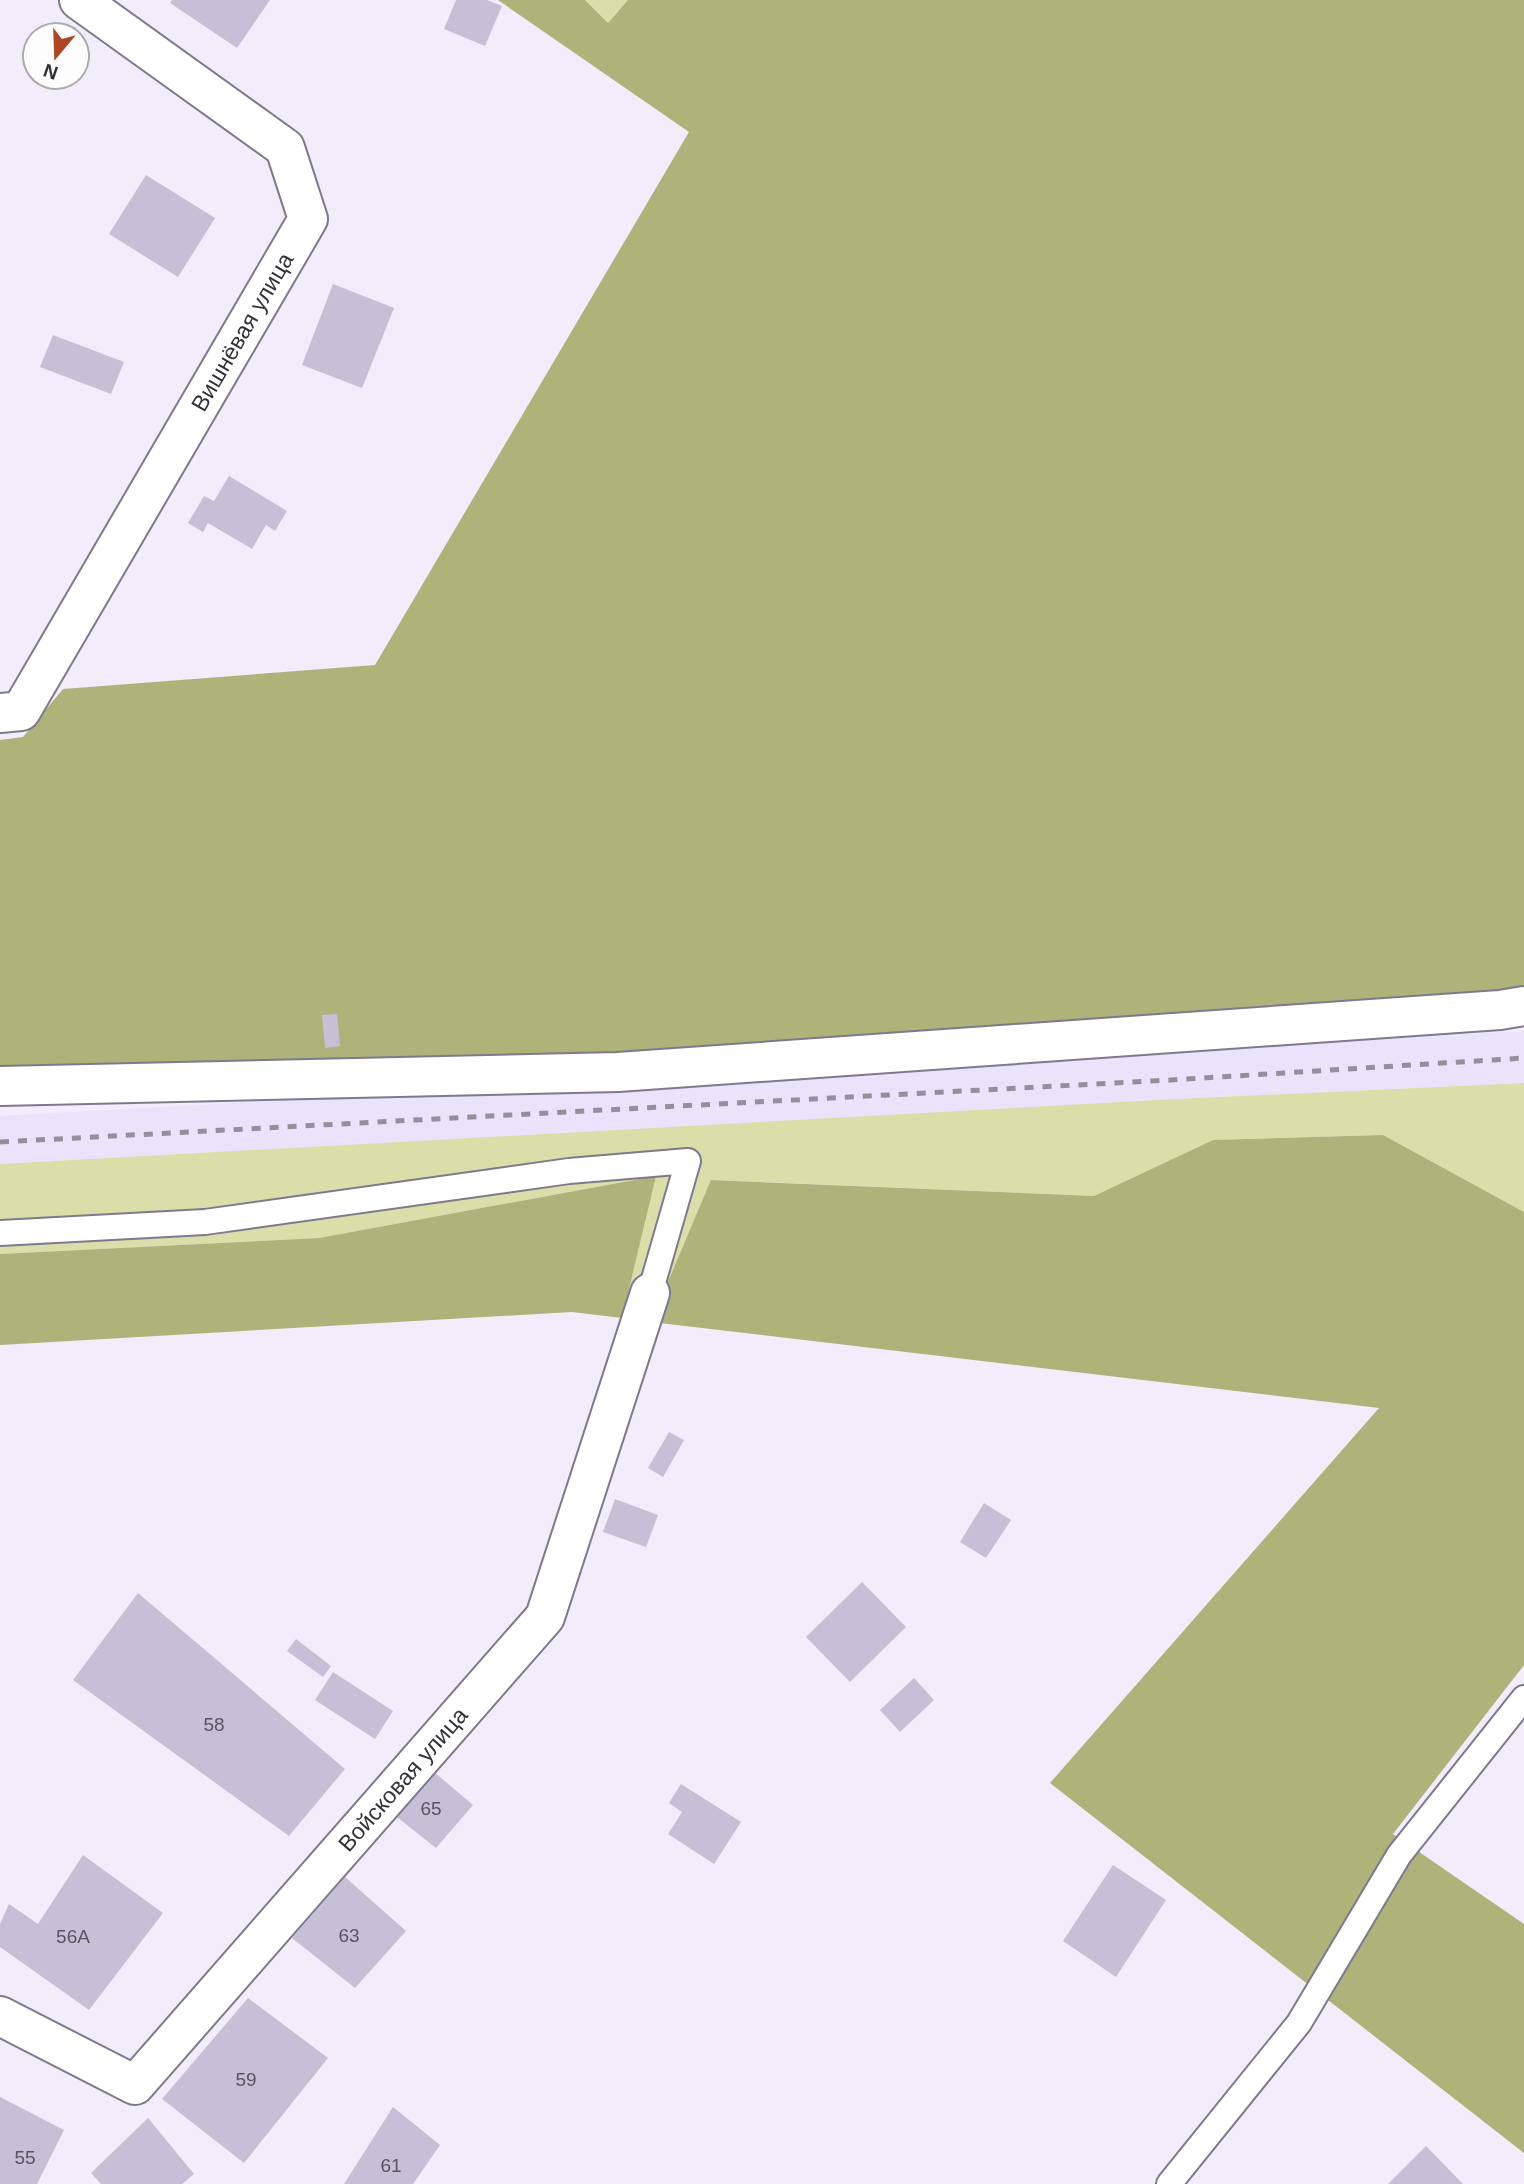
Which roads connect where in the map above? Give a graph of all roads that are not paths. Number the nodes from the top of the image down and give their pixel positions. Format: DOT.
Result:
graph roads {
  1 [pos="79,0"];
  2 [pos="0,713"];
  3 [pos="1524,1006"];
  4 [pos="0,1086"];
  5 [pos="0,1233"];
  6 [pos="650,1293"];
  7 [pos="1524,1698"];
  8 [pos="0,2016"];
  9 [pos="1169,2184"];
  1 -- 2 [label="street, Вишнёвая улица"];
  3 -- 4 [label="street"];
  5 -- 6 [label="lane"];
  6 -- 8 [label="street, Войсковая улица"];
  7 -- 9 [label="lane"];
}
